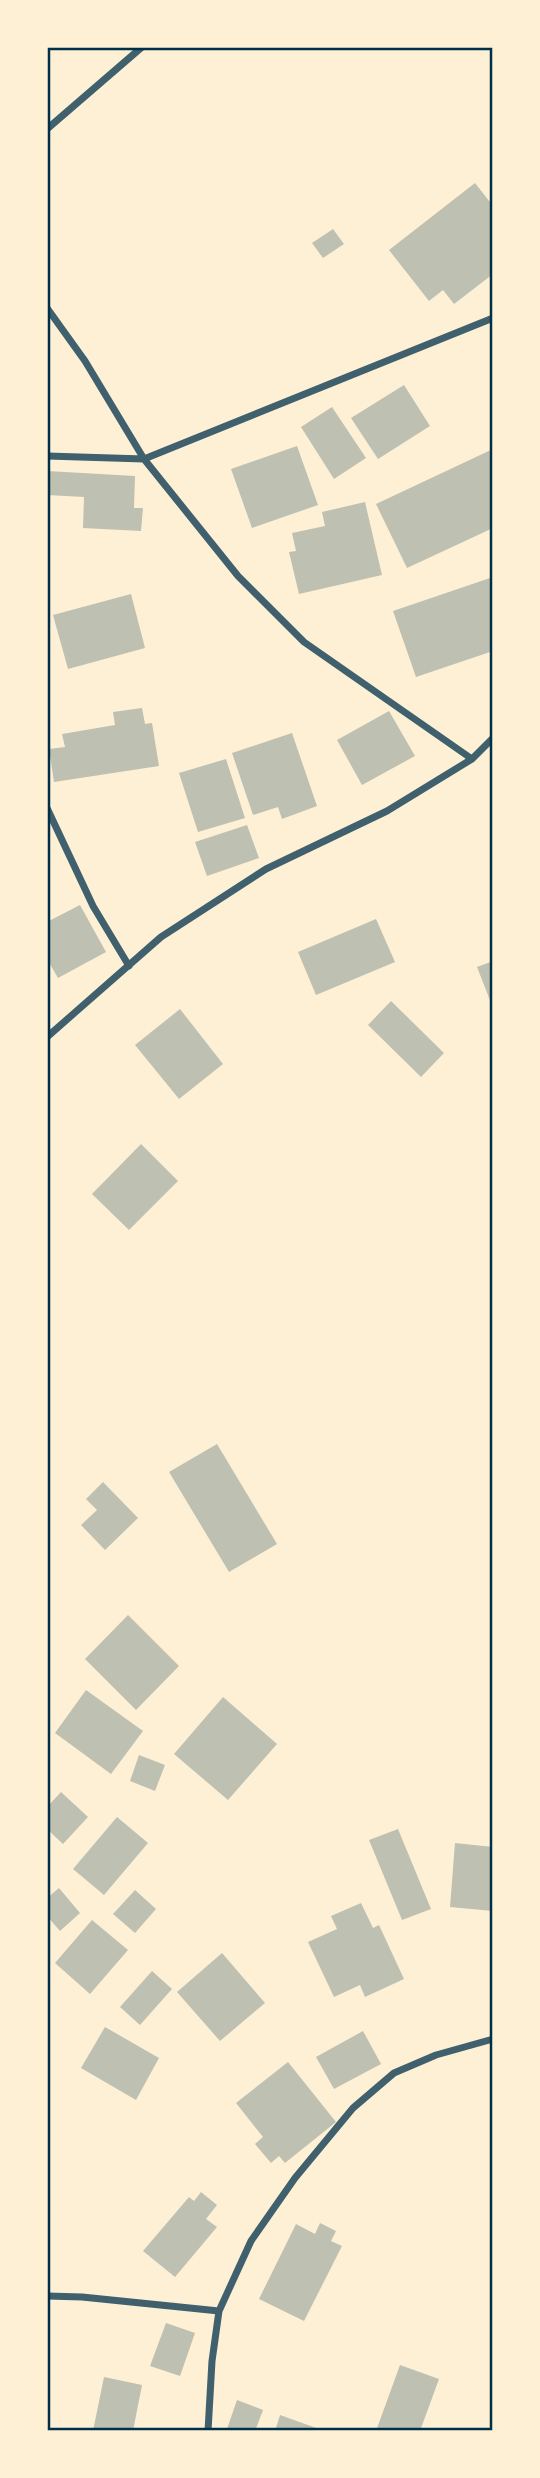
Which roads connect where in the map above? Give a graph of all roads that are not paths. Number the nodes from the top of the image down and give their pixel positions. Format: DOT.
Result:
graph roads {
  1 [pos="142,47"];
  2 [pos="47,129"];
  3 [pos="47,308"];
  4 [pos="493,318"];
  5 [pos="47,456"];
  6 [pos="144,458"];
  7 [pos="493,738"];
  8 [pos="472,759"];
  9 [pos="47,808"];
  10 [pos="129,966"];
  11 [pos="47,1037"];
  12 [pos="493,2039"];
  13 [pos="47,2296"];
  14 [pos="219,2311"];
  15 [pos="208,2431"];
  1 -- 2 [label="street"];
  3 -- 6 [label="street"];
  4 -- 6 [label="street"];
  5 -- 6 [label="street"];
  6 -- 8 [label="street"];
  7 -- 8 [label="street"];
  8 -- 10 [label="street"];
  9 -- 10 [label="street"];
  10 -- 11 [label="street"];
  12 -- 14 [label="street"];
  13 -- 14 [label="street"];
  14 -- 15 [label="street"];
}
